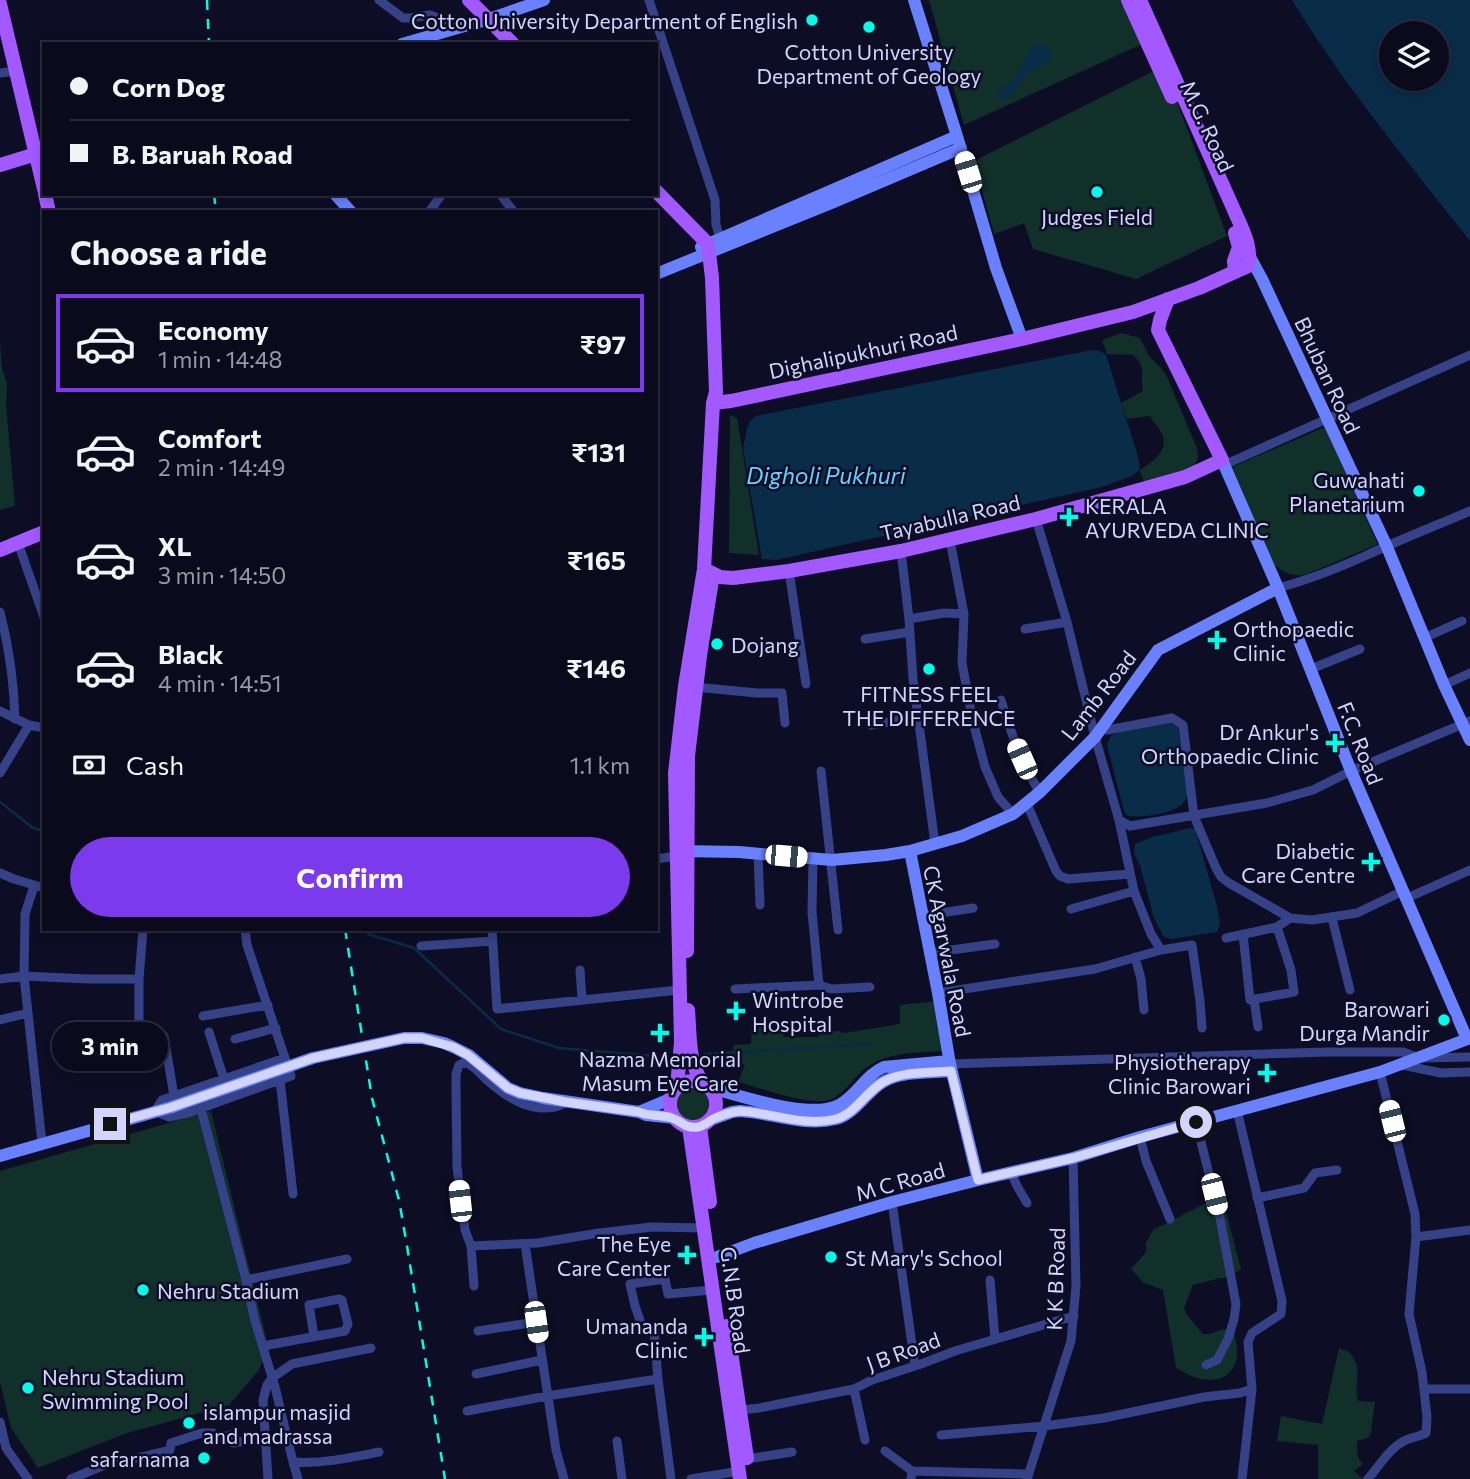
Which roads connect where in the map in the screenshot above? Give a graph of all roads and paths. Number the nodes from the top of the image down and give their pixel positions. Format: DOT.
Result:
graph roads {
  1 [pos="379,0"];
  2 [pos="469,0"];
  3 [pos="544,0"];
  4 [pos="649,0"];
  5 [pos="914,0"];
  6 [pos="1128,0"];
  7 [pos="1140,0"];
  8 [pos="0,4"];
  9 [pos="522,4"];
  10 [pos="489,19"];
  11 [pos="454,29"];
  12 [pos="408,42"];
  13 [pos="511,42"];
  14 [pos="16,71"];
  15 [pos="0,73"];
  16 [pos="959,142"];
  17 [pos="36,154"];
  18 [pos="0,165"];
  19 [pos="42,180"];
  20 [pos="658,193"];
  21 [pos="337,196"];
  22 [pos="502,196"];
  23 [pos="349,210"];
  24 [pos="512,210"];
  25 [pos="712,245"];
  26 [pos="1239,247"];
  27 [pos="1250,257"];
  28 [pos="658,265"];
  29 [pos="1235,272"];
  30 [pos="658,273"];
  31 [pos="1168,299"];
  32 [pos="1133,312"];
  33 [pos="1158,330"];
  34 [pos="1022,339"];
  35 [pos="1470,355"];
  36 [pos="716,399"];
  37 [pos="1327,418"];
  38 [pos="1223,463"];
  39 [pos="1470,511"];
  40 [pos="1036,519"];
  41 [pos="42,534"];
  42 [pos="950,540"];
  43 [pos="18,543"];
  44 [pos="1387,547"];
  45 [pos="0,550"];
  46 [pos="901,551"];
  47 [pos="789,571"];
  48 [pos="709,572"];
  49 [pos="1278,588"];
  50 [pos="42,611"];
  51 [pos="0,612"];
  52 [pos="964,614"];
  53 [pos="909,619"];
  54 [pos="1462,621"];
  55 [pos="1067,622"];
  56 [pos="1025,629"];
  57 [pos="910,632"];
  58 [pos="1424,638"];
  59 [pos="865,639"];
  60 [pos="1360,649"];
  61 [pos="1311,669"];
  62 [pos="1470,673"];
  63 [pos="806,684"];
  64 [pos="1444,685"];
  65 [pos="695,687"];
  66 [pos="1001,700"];
  67 [pos="0,711"];
  68 [pos="919,717"];
  69 [pos="15,719"];
  70 [pos="785,723"];
  71 [pos="1466,723"];
  72 [pos="29,725"];
  73 [pos="871,725"];
  74 [pos="42,728"];
  75 [pos="1098,733"];
  76 [pos="1470,740"];
  77 [pos="821,771"];
  78 [pos="1351,771"];
  79 [pos="0,773"];
  80 [pos="1040,792"];
  81 [pos="1027,804"];
  82 [pos="1013,814"];
  83 [pos="1194,816"];
  84 [pos="1119,820"];
  85 [pos="1130,826"];
  86 [pos="1123,837"];
  87 [pos="935,844"];
  88 [pos="910,851"];
  89 [pos="680,852"];
  90 [pos="758,854"];
  91 [pos="658,858"];
  92 [pos="813,859"];
  93 [pos="832,860"];
  94 [pos="1470,870"];
  95 [pos="0,873"];
  96 [pos="1130,874"];
  97 [pos="39,887"];
  98 [pos="1134,891"];
  99 [pos="1405,895"];
  100 [pos="760,905"];
  101 [pos="973,908"];
  102 [pos="1071,909"];
  103 [pos="922,916"];
  104 [pos="1290,918"];
  105 [pos="1332,918"];
  106 [pos="1278,927"];
  107 [pos="838,930"];
  108 [pos="143,931"];
  109 [pos="245,931"];
  110 [pos="492,931"];
  111 [pos="1243,934"];
  112 [pos="1226,938"];
  113 [pos="493,942"];
  114 [pos="995,944"];
  115 [pos="421,946"];
  116 [pos="1161,950"];
  117 [pos="929,953"];
  118 [pos="1135,957"];
  119 [pos="580,970"];
  120 [pos="24,976"];
  121 [pos="0,979"];
  122 [pos="139,979"];
  123 [pos="818,985"];
  124 [pos="870,987"];
  125 [pos="735,989"];
  126 [pos="679,990"];
  127 [pos="1350,990"];
  128 [pos="938,993"];
  129 [pos="582,999"];
  130 [pos="1254,999"];
  131 [pos="268,1005"];
  132 [pos="1144,1010"];
  133 [pos="28,1013"];
  134 [pos="203,1016"];
  135 [pos="0,1020"];
  136 [pos="1258,1027"];
  137 [pos="276,1028"];
  138 [pos="1202,1028"];
  139 [pos="209,1032"];
  140 [pos="235,1039"];
  141 [pos="1469,1039"];
  142 [pos="1470,1057"];
  143 [pos="285,1058"];
  144 [pos="1419,1058"];
  145 [pos="950,1065"];
  146 [pos="1402,1065"];
  147 [pos="1380,1072"];
  148 [pos="1470,1072"];
  149 [pos="223,1079"];
  150 [pos="280,1080"];
  151 [pos="707,1085"];
  152 [pos="674,1093"];
  153 [pos="173,1101"];
  154 [pos="566,1102"];
  155 [pos="201,1109"];
  156 [pos="1237,1110"];
  157 [pos="155,1111"];
  158 [pos="639,1112"];
  159 [pos="675,1118"];
  160 [pos="1196,1122"];
  161 [pos="700,1125"];
  162 [pos="1140,1137"];
  163 [pos="42,1143"];
  164 [pos="0,1156"];
  165 [pos="1073,1158"];
  166 [pos="1338,1170"];
  167 [pos="1011,1172"];
  168 [pos="978,1180"];
  169 [pos="293,1194"];
  170 [pos="1257,1198"];
  171 [pos="892,1202"];
  172 [pos="1027,1203"];
  173 [pos="1170,1219"];
  174 [pos="704,1228"];
  175 [pos="1470,1230"];
  176 [pos="1416,1237"];
  177 [pos="525,1244"];
  178 [pos="471,1246"];
  179 [pos="717,1257"];
  180 [pos="347,1259"];
  181 [pos="246,1280"];
  182 [pos="990,1280"];
  183 [pos="474,1286"];
  184 [pos="712,1290"];
  185 [pos="1074,1316"];
  186 [pos="536,1322"];
  187 [pos="478,1331"];
  188 [pos="314,1336"];
  189 [pos="995,1339"];
  190 [pos="263,1346"];
  191 [pos="371,1348"];
  192 [pos="542,1360"];
  193 [pos="1206,1365"];
  194 [pos="915,1366"];
  195 [pos="476,1374"];
  196 [pos="272,1378"];
  197 [pos="658,1379"];
  198 [pos="854,1389"];
  199 [pos="1252,1389"];
  200 [pos="1424,1389"];
  201 [pos="1470,1389"];
  202 [pos="547,1396"];
  203 [pos="741,1410"];
  204 [pos="467,1411"];
  205 [pos="0,1422"];
  206 [pos="1044,1426"];
  207 [pos="941,1435"];
  208 [pos="265,1438"];
  209 [pos="865,1440"];
  210 [pos="617,1441"];
  211 [pos="885,1451"];
  212 [pos="379,1452"];
  213 [pos="792,1452"];
  214 [pos="293,1462"];
  215 [pos="744,1472"];
  216 [pos="912,1475"];
  217 [pos="1028,1476"];
  218 [pos="28,1479"];
  219 [pos="71,1479"];
  220 [pos="268,1479"];
  221 [pos="298,1479"];
  222 [pos="564,1479"];
  223 [pos="622,1479"];
  224 [pos="671,1479"];
  225 [pos="691,1479"];
  226 [pos="1242,1479"];
  227 [pos="1368,1479"];
  1 -- 11 [label="street"];
  2 -- 10 [label="main road"];
  3 -- 9 [label="street"];
  4 -- 25 [label="street"];
  5 -- 16 [label="street"];
  6 -- 26 [label="main road, M.G. Road"];
  7 -- 27 [label="main road"];
  8 -- 14 [label="main road"];
  9 -- 10 [label="street"];
  10 -- 11 [label="street"];
  10 -- 13 [label="main road"];
  11 -- 12 [label="street"];
  14 -- 15 [label="street"];
  14 -- 17 [label="main road"];
  16 -- 25 [label="street"];
  16 -- 34 [label="street"];
  17 -- 18 [label="main road"];
  17 -- 19 [label="main road"];
  20 -- 25 [label="main road"];
  21 -- 23 [label="street"];
  22 -- 24 [label="street"];
  25 -- 28 [label="street"];
  25 -- 30 [label="street"];
  25 -- 36 [label="main road"];
  26 -- 27 [label="street"];
  26 -- 29 [label="main road, M.G. Road"];
  27 -- 29 [label="main road"];
  27 -- 37 [label="street, Bhuban Road"];
  29 -- 31 [label="main road, Dighalipukhuri Road"];
  31 -- 32 [label="main road, Dighalipukhuri Road"];
  31 -- 33 [label="main road"];
  32 -- 33 [label="main road"];
  32 -- 34 [label="main road, Dighalipukhuri Road"];
  33 -- 38 [label="main road"];
  34 -- 36 [label="main road, Dighalipukhuri Road"];
  35 -- 37 [label="street"];
  36 -- 48 [label="main road"];
  37 -- 38 [label="street"];
  37 -- 44 [label="street, Bhuban Road"];
  38 -- 40 [label="main road, Tayabulla Road"];
  38 -- 49 [label="street, F.C. Road"];
  39 -- 44 [label="street, Lamb Road"];
  40 -- 42 [label="main road, Tayabulla Road"];
  40 -- 55 [label="street"];
  41 -- 43 [label="main road"];
  42 -- 46 [label="main road, Tayabulla Road"];
  42 -- 52 [label="street"];
  43 -- 45 [label="main road"];
  43 -- 50 [label="street"];
  44 -- 49 [label="street, Lamb Road"];
  44 -- 58 [label="street, Bhuban Road"];
  46 -- 47 [label="main road, Tayabulla Road"];
  46 -- 53 [label="street"];
  47 -- 48 [label="main road, Tayabulla Road"];
  47 -- 63 [label="street"];
  48 -- 65 [label="main road"];
  48 -- 89 [label="main road"];
  49 -- 61 [label="street, F.C. Road"];
  49 -- 75 [label="street, Lamb Road"];
  51 -- 69 [label="street"];
  52 -- 53 [label="street"];
  52 -- 82 [label="street"];
  53 -- 57 [label="street"];
  54 -- 58 [label="street"];
  55 -- 56 [label="street"];
  55 -- 75 [label="street"];
  57 -- 59 [label="street"];
  57 -- 68 [label="street"];
  58 -- 64 [label="street, Bhuban Road"];
  60 -- 61 [label="street"];
  61 -- 78 [label="street, F.C. Road"];
  62 -- 64 [label="street"];
  64 -- 71 [label="street, Bhuban Road"];
  65 -- 70 [label="street"];
  65 -- 89 [label="main road"];
  66 -- 80 [label="street"];
  67 -- 69 [label="street"];
  68 -- 73 [label="street"];
  68 -- 87 [label="street"];
  69 -- 72 [label="street"];
  71 -- 76 [label="street, Bhuban Road"];
  71 -- 78 [label="street"];
  72 -- 74 [label="street"];
  72 -- 79 [label="street"];
  75 -- 80 [label="street, Lamb Road"];
  75 -- 83 [label="street"];
  75 -- 84 [label="street"];
  77 -- 93 [label="street"];
  78 -- 83 [label="street"];
  78 -- 99 [label="street, F.C. Road"];
  80 -- 81 [label="street, Lamb Road"];
  81 -- 82 [label="street, Lamb Road"];
  81 -- 96 [label="street"];
  82 -- 87 [label="street, Lamb Road"];
  83 -- 85 [label="street"];
  83 -- 104 [label="street"];
  84 -- 85 [label="street"];
  84 -- 86 [label="street"];
  85 -- 86 [label="street"];
  86 -- 96 [label="street"];
  87 -- 88 [label="street, Lamb Road"];
  88 -- 93 [label="street, Lamb Road"];
  88 -- 103 [label="street, CK Agarwala Road"];
  89 -- 90 [label="street, Lamb Road"];
  89 -- 91 [label="street"];
  89 -- 126 [label="main road"];
  89 -- 151 [label="main road"];
  90 -- 92 [label="street, Lamb Road"];
  90 -- 100 [label="street"];
  92 -- 93 [label="street, Lamb Road"];
  92 -- 123 [label="street"];
  93 -- 107 [label="street"];
  94 -- 99 [label="street"];
  95 -- 97 [label="street"];
  96 -- 98 [label="street"];
  97 -- 120 [label="street"];
  98 -- 102 [label="street"];
  98 -- 116 [label="street"];
  99 -- 105 [label="street"];
  99 -- 141 [label="street, F.C. Road"];
  101 -- 103 [label="street"];
  103 -- 117 [label="street, CK Agarwala Road"];
  104 -- 105 [label="street"];
  104 -- 106 [label="street"];
  105 -- 127 [label="street"];
  106 -- 111 [label="street"];
  106 -- 130 [label="street"];
  108 -- 122 [label="street"];
  109 -- 131 [label="street"];
  110 -- 113 [label="street"];
  111 -- 112 [label="street"];
  111 -- 130 [label="street"];
  113 -- 115 [label="street"];
  113 -- 129 [label="street"];
  114 -- 117 [label="street"];
  116 -- 118 [label="street"];
  116 -- 138 [label="street"];
  117 -- 128 [label="street, CK Agarwala Road"];
  118 -- 128 [label="street"];
  118 -- 132 [label="street"];
  119 -- 129 [label="street"];
  120 -- 121 [label="street"];
  120 -- 122 [label="street"];
  120 -- 133 [label="street"];
  122 -- 153 [label="street"];
  123 -- 124 [label="street"];
  123 -- 125 [label="street"];
  126 -- 129 [label="street"];
  126 -- 152 [label="main road"];
  128 -- 145 [label="street, CK Agarwala Road"];
  130 -- 136 [label="street"];
  131 -- 134 [label="street"];
  131 -- 137 [label="street"];
  133 -- 135 [label="street"];
  133 -- 163 [label="street"];
  137 -- 140 [label="street"];
  137 -- 143 [label="street"];
  139 -- 149 [label="street"];
  141 -- 144 [label="street"];
  142 -- 144 [label="street"];
  143 -- 149 [label="street"];
  143 -- 150 [label="street"];
  144 -- 145 [label="street"];
  144 -- 146 [label="street, M C Road"];
  145 -- 151 [label="street"];
  145 -- 161 [label="street"];
  145 -- 168 [label="street, CK Agarwala Road"];
  146 -- 147 [label="street, M C Road"];
  146 -- 148 [label="street"];
  147 -- 156 [label="street, M C Road"];
  147 -- 176 [label="street"];
  149 -- 153 [label="street"];
  150 -- 155 [label="street"];
  150 -- 169 [label="street"];
  151 -- 152 [label="main road"];
  151 -- 161 [label="main road"];
  152 -- 158 [label="street"];
  152 -- 159 [label="main road"];
  153 -- 154 [label="street, bridge"];
  153 -- 157 [label="street"];
  154 -- 158 [label="street"];
  154 -- 178 [label="street"];
  155 -- 157 [label="street"];
  155 -- 181 [label="street"];
  156 -- 160 [label="street, M C Road"];
  156 -- 170 [label="street"];
  157 -- 163 [label="street"];
  158 -- 159 [label="street"];
  159 -- 161 [label="main road"];
  160 -- 162 [label="street, M C Road"];
  160 -- 193 [label="street"];
  161 -- 174 [label="main road, G.N.B Road"];
  161 -- 179 [label="main road, G.N.B Road"];
  162 -- 165 [label="street, M C Road"];
  162 -- 173 [label="street"];
  163 -- 164 [label="street"];
  165 -- 167 [label="street, M C Road"];
  165 -- 185 [label="street, K K B Road"];
  166 -- 170 [label="street"];
  167 -- 168 [label="street, M C Road"];
  167 -- 172 [label="street"];
  168 -- 171 [label="street, M C Road"];
  170 -- 199 [label="street"];
  171 -- 179 [label="street, M C Road"];
  171 -- 194 [label="street"];
  174 -- 177 [label="street"];
  174 -- 184 [label="main road, G.N.B Road"];
  175 -- 176 [label="street"];
  176 -- 200 [label="street"];
  177 -- 178 [label="street"];
  177 -- 186 [label="street"];
  178 -- 183 [label="street"];
  179 -- 203 [label="main road, G.N.B Road"];
  180 -- 181 [label="street"];
  181 -- 190 [label="street"];
  182 -- 189 [label="street"];
  184 -- 197 [label="street"];
  184 -- 215 [label="main road, G.N.B Road"];
  185 -- 189 [label="street, J B Road"];
  185 -- 206 [label="street, K K B Road"];
  186 -- 187 [label="street"];
  186 -- 192 [label="street"];
  188 -- 188 [label="street"];
  188 -- 190 [label="street"];
  189 -- 194 [label="street, J B Road"];
  190 -- 196 [label="street"];
  191 -- 196 [label="street"];
  192 -- 195 [label="street"];
  192 -- 202 [label="street"];
  194 -- 198 [label="street, J B Road"];
  196 -- 208 [label="street"];
  196 -- 214 [label="street"];
  197 -- 202 [label="street"];
  197 -- 224 [label="street"];
  198 -- 203 [label="street, J B Road"];
  198 -- 209 [label="street"];
  199 -- 206 [label="street"];
  199 -- 226 [label="street"];
  200 -- 201 [label="street"];
  200 -- 227 [label="street"];
  202 -- 204 [label="street"];
  202 -- 222 [label="street"];
  203 -- 215 [label="main road, G.N.B Road"];
  205 -- 218 [label="street"];
  206 -- 207 [label="street"];
  206 -- 217 [label="street, K K B Road"];
  208 -- 219 [label="street"];
  208 -- 220 [label="street"];
  210 -- 223 [label="street"];
  211 -- 216 [label="street"];
  212 -- 214 [label="street"];
  213 -- 215 [label="street"];
  214 -- 221 [label="street"];
  215 -- 225 [label="street"];
  216 -- 217 [label="street"];
}
